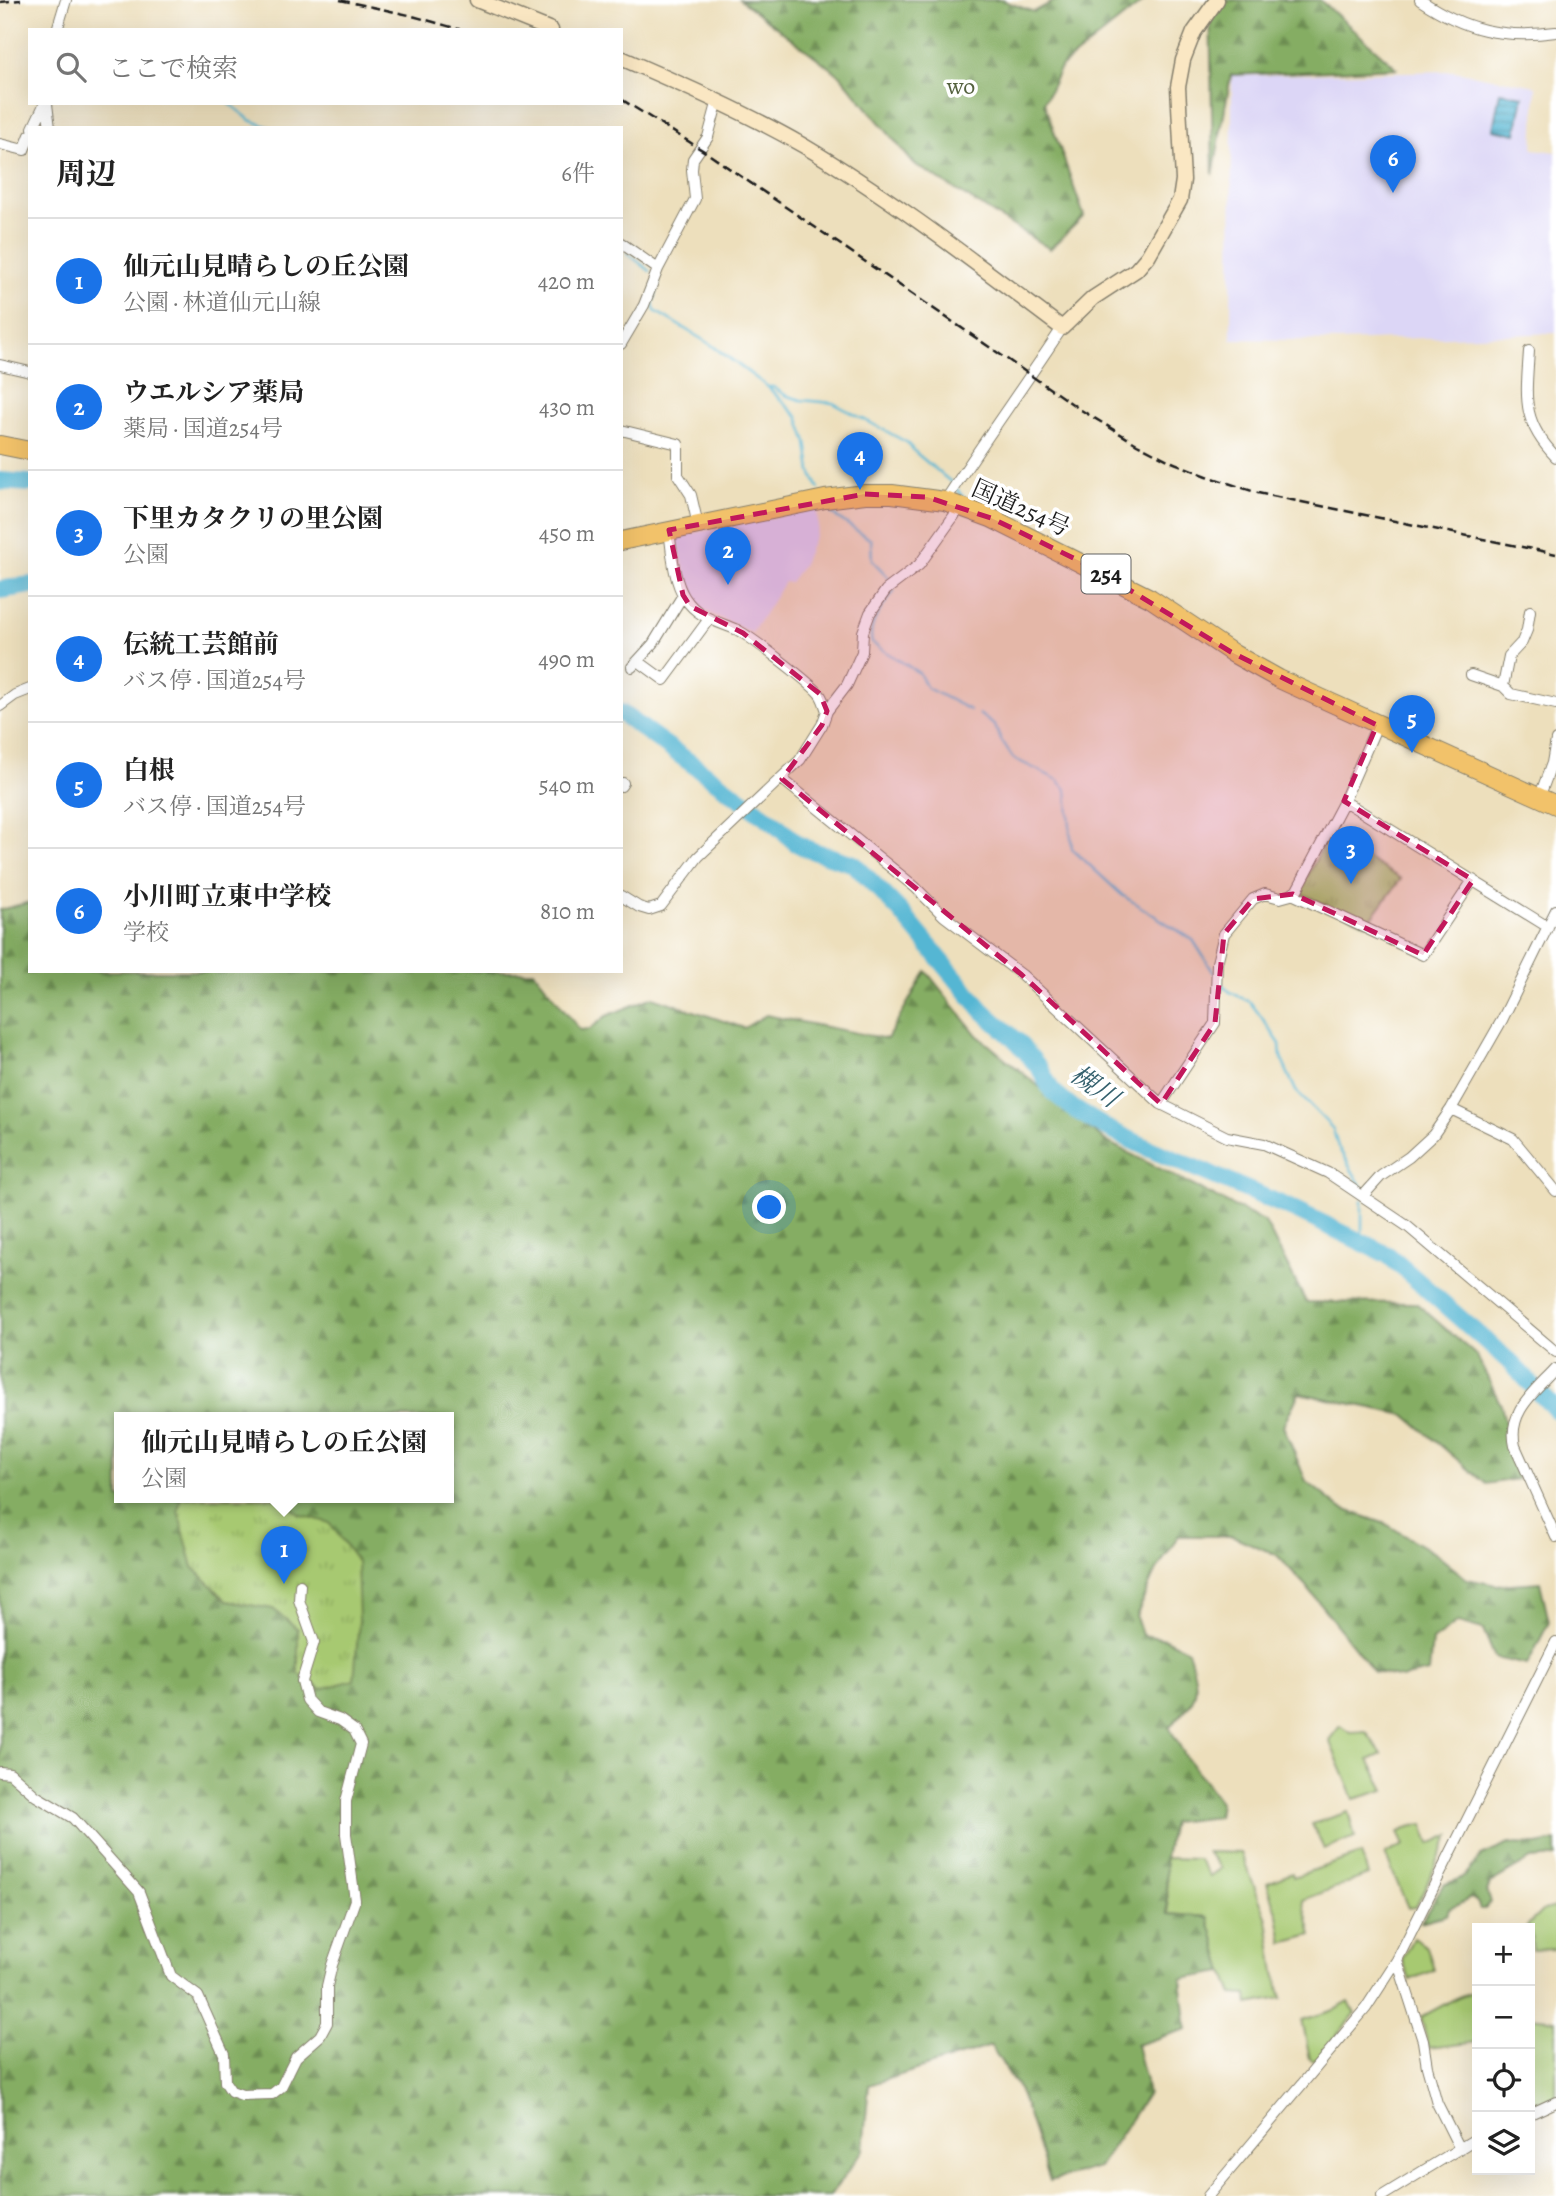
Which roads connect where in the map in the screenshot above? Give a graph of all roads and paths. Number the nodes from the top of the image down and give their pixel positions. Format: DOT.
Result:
graph roads {
  1 [pos="66,0"];
  2 [pos="477,0"];
  3 [pos="1217,0"];
  4 [pos="1419,0"];
  5 [pos="58,28"];
  6 [pos="546,28"];
  7 [pos="1556,32"];
  8 [pos="623,59"];
  9 [pos="718,100"];
  10 [pos="45,105"];
  11 [pos="46,105"];
  12 [pos="34,126"];
  13 [pos="50,126"];
  14 [pos="28,140"];
  15 [pos="0,144"];
  16 [pos="623,244"];
  17 [pos="658,270"];
  18 [pos="1062,328"];
  19 [pos="623,340"];
  20 [pos="1528,351"];
  21 [pos="0,365"];
  22 [pos="28,372"];
  23 [pos="623,430"];
  24 [pos="0,445"];
  25 [pos="28,451"];
  26 [pos="1556,457"];
  27 [pos="953,504"];
  28 [pos="698,525"];
  29 [pos="669,530"];
  30 [pos="623,541"];
  31 [pos="682,595"];
  32 [pos="1530,611"];
  33 [pos="709,619"];
  34 [pos="1471,675"];
  35 [pos="1503,687"];
  36 [pos="28,690"];
  37 [pos="1556,704"];
  38 [pos="0,706"];
  39 [pos="827,711"];
  40 [pos="1377,725"];
  41 [pos="1556,740"];
  42 [pos="782,779"];
  43 [pos="1344,801"];
  44 [pos="1547,802"];
  45 [pos="1474,880"];
  46 [pos="1292,894"];
  47 [pos="623,897"];
  48 [pos="1556,910"];
  49 [pos="1548,927"];
  50 [pos="1161,1104"];
  51 [pos="1451,1109"];
  52 [pos="1556,1191"];
  53 [pos="1363,1196"];
  54 [pos="1556,1352"];
  55 [pos="1556,1369"];
  56 [pos="1556,1537"];
  57 [pos="299,1585"];
  58 [pos="1556,1642"];
  59 [pos="0,1772"];
  60 [pos="1397,1961"];
  61 [pos="1556,2102"];
  62 [pos="1534,2112"];
  63 [pos="1472,2141"];
  64 [pos="1460,2149"];
  65 [pos="1208,2196"];
  66 [pos="1382,2196"];
  1 -- 5 [label="street"];
  2 -- 6 [label="street"];
  3 -- 18 [label="street"];
  4 -- 7 [label="street"];
  8 -- 9 [label="street"];
  9 -- 17 [label="street"];
  9 -- 18 [label="street"];
  10 -- 12 [label="street"];
  11 -- 13 [label="street"];
  14 -- 15 [label="street"];
  16 -- 17 [label="street"];
  17 -- 19 [label="street"];
  18 -- 27 [label="street"];
  20 -- 26 [label="street"];
  21 -- 22 [label="street"];
  23 -- 28 [label="street"];
  24 -- 25 [label="highway"];
  27 -- 28 [label="highway, 国道254号 / 254"];
  27 -- 39 [label="street"];
  27 -- 40 [label="highway, 国道254号 / 254"];
  28 -- 29 [label="highway, 国道254号 / 254"];
  29 -- 30 [label="highway, 国道254号 / 254"];
  29 -- 31 [label="street"];
  31 -- 33 [label="street"];
  31 -- 33 [label="street"];
  32 -- 35 [label="street"];
  33 -- 39 [label="street"];
  34 -- 35 [label="street"];
  35 -- 37 [label="street"];
  36 -- 38 [label="street"];
  39 -- 42 [label="street"];
  40 -- 43 [label="street"];
  40 -- 44 [label="highway, 国道254号 / 254"];
  41 -- 44 [label="street"];
  42 -- 47 [label="street"];
  42 -- 50 [label="street"];
  43 -- 45 [label="street"];
  43 -- 46 [label="street"];
  45 -- 46 [label="street"];
  45 -- 49 [label="street"];
  46 -- 50 [label="street"];
  48 -- 49 [label="street"];
  49 -- 51 [label="street"];
  50 -- 53 [label="street"];
  51 -- 52 [label="street"];
  51 -- 53 [label="street"];
  53 -- 54 [label="street"];
  55 -- 56 [label="street"];
  57 -- 59 [label="street"];
  58 -- 60 [label="street"];
  60 -- 64 [label="street"];
  60 -- 65 [label="street"];
  61 -- 62 [label="street"];
  63 -- 64 [label="street"];
  64 -- 66 [label="street"];
}
